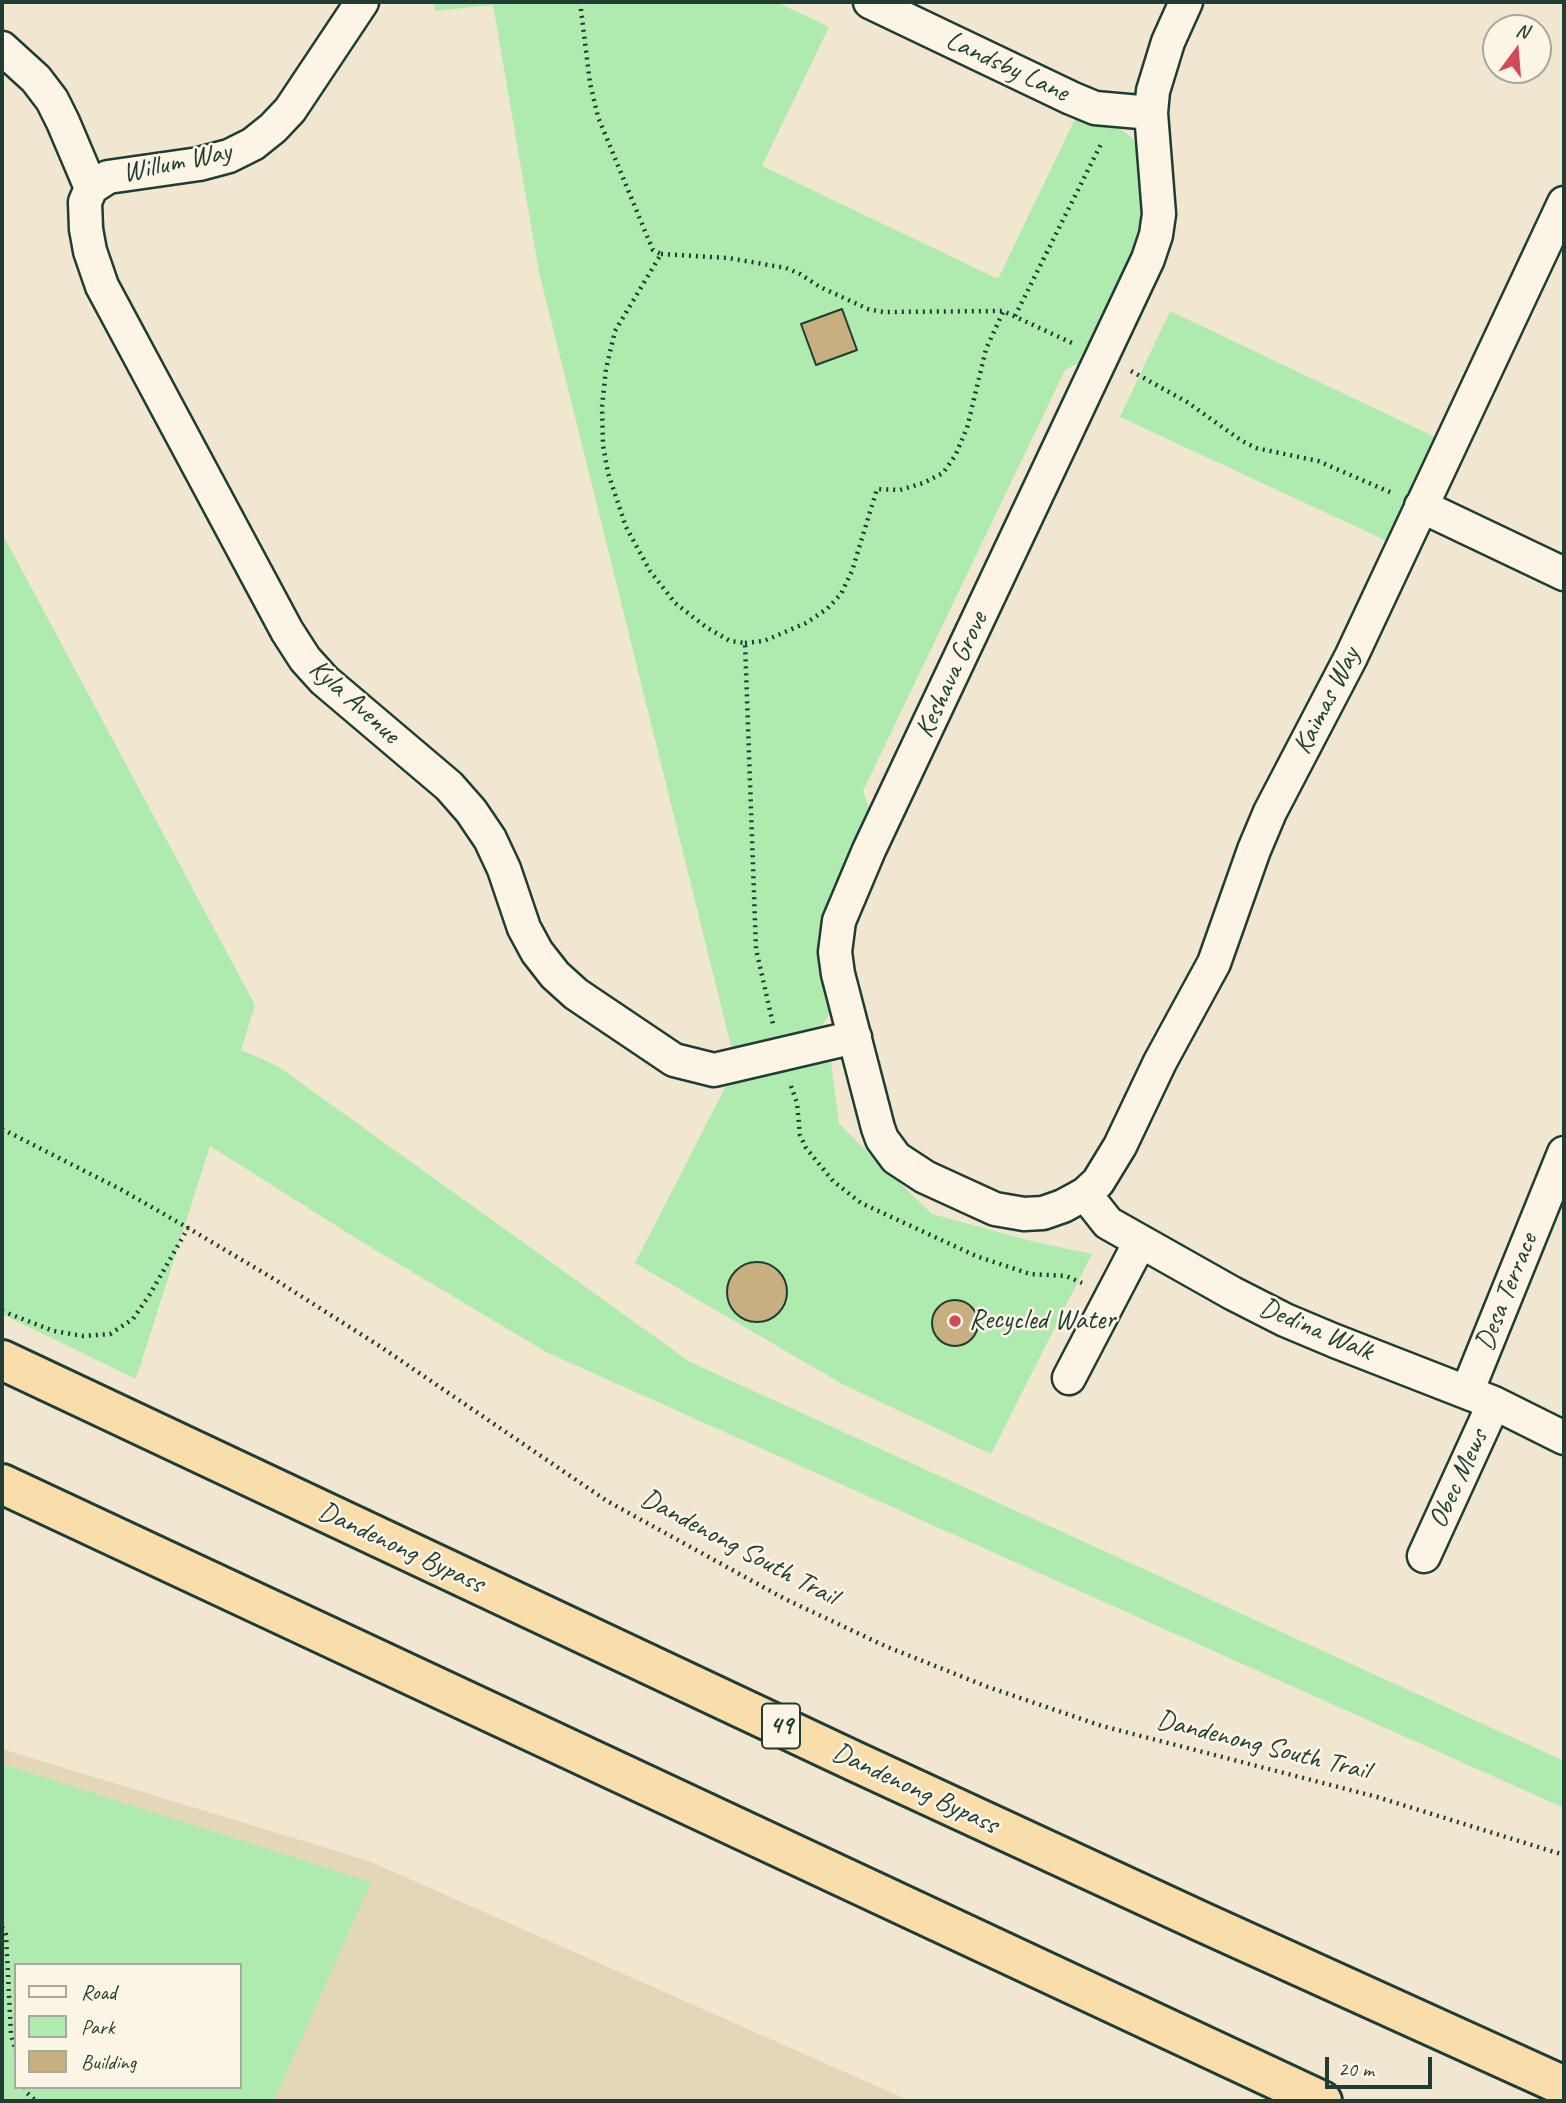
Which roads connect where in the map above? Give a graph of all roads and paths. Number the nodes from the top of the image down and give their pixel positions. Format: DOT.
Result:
graph roads {
  1 [pos="362,2"];
  2 [pos="580,2"];
  3 [pos="870,2"];
  4 [pos="1186,2"];
  5 [pos="2,48"];
  6 [pos="1112,110"];
  7 [pos="1151,113"];
  8 [pos="91,188"];
  9 [pos="1564,202"];
  10 [pos="661,254"];
  11 [pos="1003,311"];
  12 [pos="1015,316"];
  13 [pos="1101,356"];
  14 [pos="1421,506"];
  15 [pos="1564,574"];
  16 [pos="746,643"];
  17 [pos="855,1037"];
  18 [pos="780,1056"];
  19 [pos="2,1129"];
  20 [pos="1564,1153"];
  21 [pos="1085,1194"];
  22 [pos="188,1228"];
  23 [pos="1140,1242"];
  24 [pos="1113,1295"];
  25 [pos="2,1311"];
  26 [pos="2,1360"];
  27 [pos="1069,1378"];
  28 [pos="1480,1397"];
  29 [pos="1564,1438"];
  30 [pos="2,1484"];
  31 [pos="1423,1556"];
  32 [pos="1564,1854"];
  33 [pos="2,1927"];
  34 [pos="14,2045"];
  35 [pos="1564,2086"];
  36 [pos="1322,2101"];
  1 -- 8 [label="street, Willum Way"];
  2 -- 10 [label="path"];
  3 -- 6 [label="street, Landsby Lane"];
  4 -- 7 [label="street, Keshava Grove"];
  5 -- 8 [label="street"];
  6 -- 7 [label="street, Landsby Lane"];
  6 -- 12 [label="path"];
  7 -- 13 [label="street, Keshava Grove"];
  8 -- 18 [label="street, Kyla Avenue"];
  9 -- 14 [label="street, Kaimas Way"];
  10 -- 11 [label="path"];
  10 -- 16 [label="path"];
  11 -- 12 [label="path"];
  11 -- 16 [label="path"];
  12 -- 13 [label="path"];
  13 -- 14 [label="path"];
  13 -- 17 [label="street, Keshava Grove"];
  14 -- 15 [label="street"];
  14 -- 21 [label="street, Kaimas Way"];
  16 -- 18 [label="path"];
  17 -- 18 [label="street, Kyla Avenue"];
  17 -- 21 [label="street, Keshava Grove"];
  18 -- 24 [label="path"];
  19 -- 22 [label="path, Dandenong South Trail"];
  20 -- 28 [label="street, Desa Terrace"];
  21 -- 23 [label="street, Dedina Walk"];
  22 -- 25 [label="path"];
  22 -- 32 [label="path, Dandenong South Trail"];
  23 -- 24 [label="street"];
  23 -- 28 [label="street, Dedina Walk"];
  24 -- 27 [label="street"];
  26 -- 35 [label="highway, Dandenong Bypass / 49"];
  28 -- 29 [label="street, Dedina Walk"];
  28 -- 31 [label="street, Obec Mews"];
  30 -- 36 [label="highway"];
  33 -- 34 [label="path"];
}
